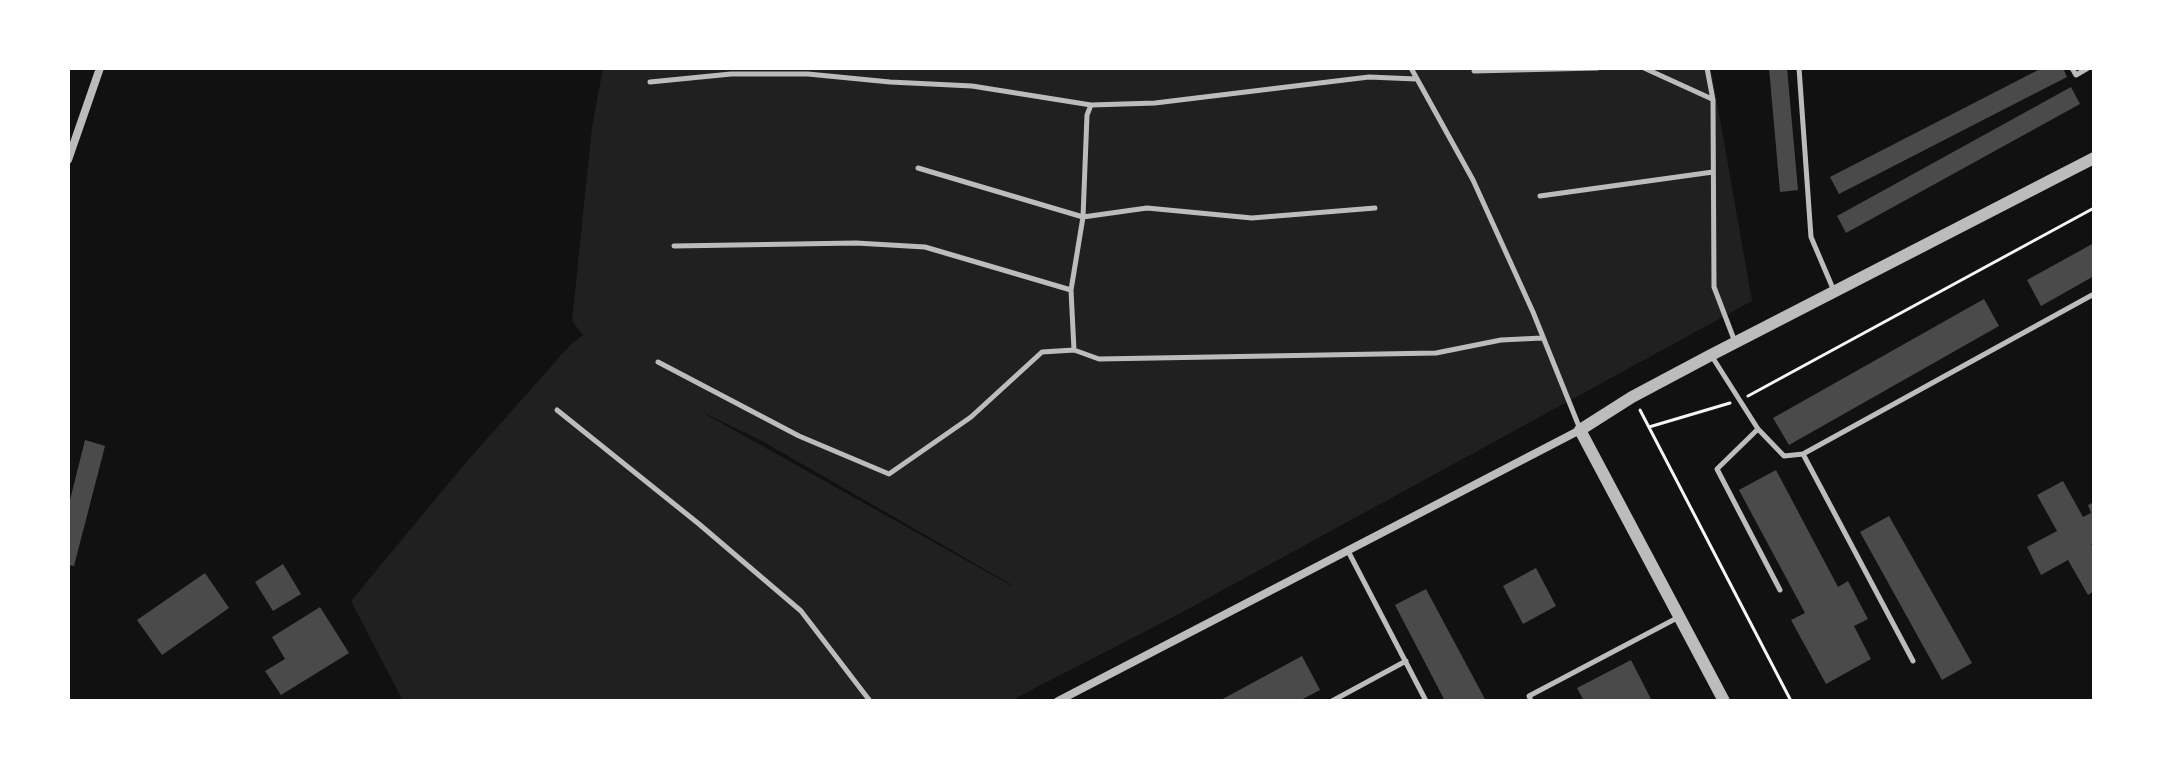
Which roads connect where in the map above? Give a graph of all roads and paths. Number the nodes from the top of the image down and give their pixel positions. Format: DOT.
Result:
graph roads {
  1 [pos="100,68"];
  2 [pos="1411,68"];
  3 [pos="1597,68"];
  4 [pos="1644,68"];
  5 [pos="1707,68"];
  6 [pos="1799,68"];
  7 [pos="2072,68"];
  8 [pos="2088,68"];
  9 [pos="1474,71"];
  10 [pos="1417,79"];
  11 [pos="650,82"];
  12 [pos="1713,100"];
  13 [pos="1091,105"];
  14 [pos="2094,158"];
  15 [pos="68,160"];
  16 [pos="918,168"];
  17 [pos="1713,172"];
  18 [pos="1540,196"];
  19 [pos="1375,208"];
  20 [pos="2094,208"];
  21 [pos="1083,217"];
  22 [pos="674,246"];
  23 [pos="1071,290"];
  24 [pos="1834,292"];
  25 [pos="2094,294"];
  26 [pos="1542,338"];
  27 [pos="1735,342"];
  28 [pos="1074,350"];
  29 [pos="1711,355"];
  30 [pos="658,362"];
  31 [pos="1632,397"];
  32 [pos="1739,401"];
  33 [pos="557,410"];
  34 [pos="1649,427"];
  35 [pos="1758,429"];
  36 [pos="1580,430"];
  37 [pos="1803,454"];
  38 [pos="1348,551"];
  39 [pos="1780,590"];
  40 [pos="1681,615"];
  41 [pos="1406,661"];
  42 [pos="1913,661"];
  43 [pos="870,701"];
  44 [pos="1058,701"];
  45 [pos="1332,701"];
  46 [pos="1426,701"];
  47 [pos="1531,701"];
  48 [pos="1724,701"];
  49 [pos="1791,701"];
  1 -- 15 [label="street"];
  2 -- 10 [label="lane"];
  3 -- 9 [label="lane"];
  4 -- 12 [label="lane"];
  5 -- 12 [label="lane"];
  6 -- 24 [label="lane"];
  7 -- 8 [label="lane"];
  10 -- 13 [label="lane"];
  10 -- 26 [label="lane"];
  11 -- 13 [label="lane"];
  12 -- 17 [label="lane"];
  13 -- 21 [label="lane"];
  14 -- 24 [label="street"];
  16 -- 21 [label="lane"];
  17 -- 18 [label="lane"];
  17 -- 27 [label="lane"];
  19 -- 21 [label="lane"];
  20 -- 32 [label="path"];
  21 -- 23 [label="lane"];
  22 -- 23 [label="lane"];
  23 -- 28 [label="lane"];
  24 -- 27 [label="street"];
  25 -- 37 [label="lane"];
  26 -- 28 [label="lane"];
  26 -- 36 [label="lane"];
  27 -- 29 [label="street"];
  28 -- 30 [label="lane"];
  29 -- 31 [label="street"];
  29 -- 32 [label="lane"];
  31 -- 34 [label="path"];
  31 -- 36 [label="street"];
  32 -- 34 [label="path"];
  32 -- 35 [label="lane"];
  33 -- 43 [label="lane"];
  34 -- 49 [label="path"];
  35 -- 37 [label="lane"];
  35 -- 39 [label="lane"];
  36 -- 38 [label="street"];
  36 -- 40 [label="street"];
  37 -- 42 [label="lane"];
  38 -- 41 [label="lane"];
  38 -- 44 [label="street"];
  40 -- 47 [label="lane"];
  40 -- 48 [label="street"];
  41 -- 45 [label="lane"];
  41 -- 46 [label="lane"];
}
